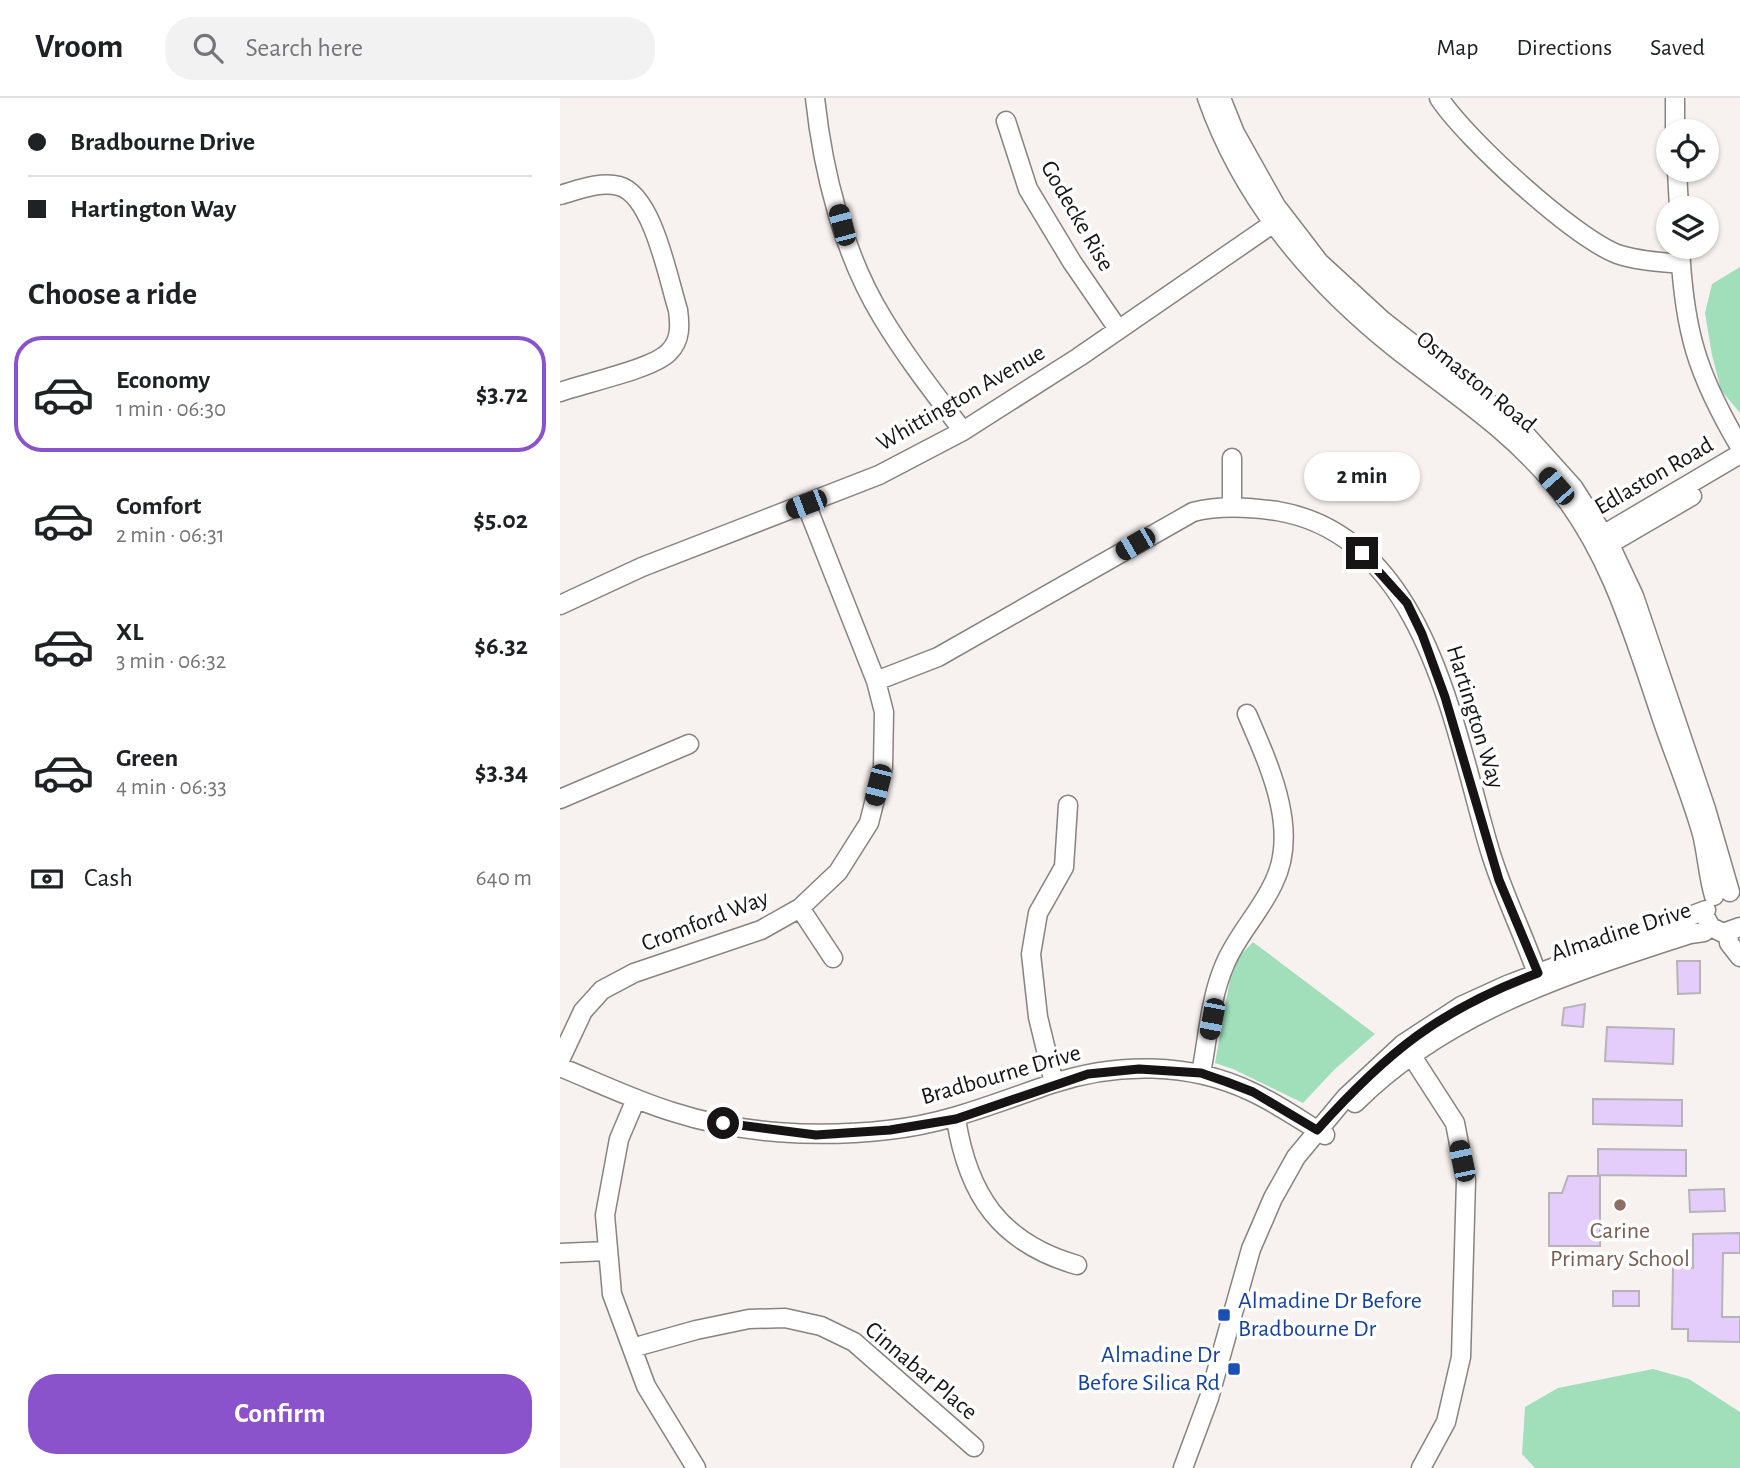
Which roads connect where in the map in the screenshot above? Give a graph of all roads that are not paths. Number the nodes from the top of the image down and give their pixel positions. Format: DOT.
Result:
graph roads {
  1 [pos="1207,98"];
  2 [pos="1221,98"];
  3 [pos="1438,98"];
  4 [pos="1675,98"];
  5 [pos="815,99"];
  6 [pos="1675,119"];
  7 [pos="1006,121"];
  8 [pos="560,195"];
  9 [pos="1278,220"];
  10 [pos="1656,258"];
  11 [pos="1681,259"];
  12 [pos="1118,329"];
  13 [pos="560,392"];
  14 [pos="962,431"];
  15 [pos="1740,447"];
  16 [pos="1740,454"];
  17 [pos="1232,458"];
  18 [pos="1740,468"];
  19 [pos="806,504"];
  20 [pos="1232,507"];
  21 [pos="1601,542"];
  22 [pos="560,605"];
  23 [pos="876,681"];
  24 [pos="1247,714"];
  25 [pos="689,744"];
  26 [pos="560,799"];
  27 [pos="1068,805"];
  28 [pos="800,908"];
  29 [pos="1724,912"];
  30 [pos="1740,957"];
  31 [pos="834,958"];
  32 [pos="1539,979"];
  33 [pos="1407,1049"];
  34 [pos="560,1060"];
  35 [pos="560,1067"];
  36 [pos="1201,1073"];
  37 [pos="1054,1083"];
  38 [pos="636,1099"];
  39 [pos="956,1119"];
  40 [pos="1321,1132"];
  41 [pos="607,1251"];
  42 [pos="560,1253"];
  43 [pos="1077,1265"];
  44 [pos="632,1348"];
  45 [pos="974,1447"];
  46 [pos="696,1468"];
  47 [pos="1183,1468"];
  48 [pos="1196,1468"];
  49 [pos="1420,1468"];
  1 -- 9 [label="street, Osmaston Road"];
  2 -- 9 [label="street, Osmaston Road"];
  3 -- 10 [label="street"];
  4 -- 6 [label="street"];
  5 -- 14 [label="street"];
  7 -- 12 [label="street, Godecke Rise"];
  8 -- 13 [label="street"];
  9 -- 12 [label="street, Whittington Avenue"];
  9 -- 21 [label="street, Osmaston Road"];
  11 -- 15 [label="street"];
  12 -- 14 [label="street, Whittington Avenue"];
  14 -- 19 [label="street, Whittington Avenue"];
  16 -- 21 [label="street, Edlaston Road"];
  17 -- 20 [label="street"];
  18 -- 21 [label="street, Edlaston Road"];
  19 -- 22 [label="street, Whittington Avenue"];
  19 -- 23 [label="street, Cromford Way"];
  20 -- 23 [label="street, Hartington Way"];
  20 -- 32 [label="street, Hartington Way"];
  21 -- 29 [label="street, Osmaston Road"];
  23 -- 28 [label="street, Cromford Way"];
  24 -- 36 [label="street"];
  25 -- 26 [label="street"];
  27 -- 37 [label="street"];
  28 -- 31 [label="street"];
  28 -- 34 [label="street, Cromford Way"];
  29 -- 30 [label="street, Osmaston Road"];
  29 -- 32 [label="street, Almadine Drive"];
  32 -- 33 [label="street, Almadine Drive"];
  33 -- 40 [label="street, Almadine Drive"];
  33 -- 49 [label="street"];
  35 -- 38 [label="street, Bradbourne Drive"];
  36 -- 37 [label="street, Bradbourne Drive"];
  36 -- 40 [label="street, Bradbourne Drive"];
  37 -- 39 [label="street, Bradbourne Drive"];
  38 -- 39 [label="street, Bradbourne Drive"];
  38 -- 41 [label="street"];
  39 -- 43 [label="street"];
  40 -- 47 [label="street, Almadine Drive"];
  40 -- 48 [label="street, Almadine Drive"];
  41 -- 42 [label="street"];
  41 -- 44 [label="street"];
  44 -- 45 [label="street, Cinnabar Place"];
  44 -- 46 [label="street"];
}
